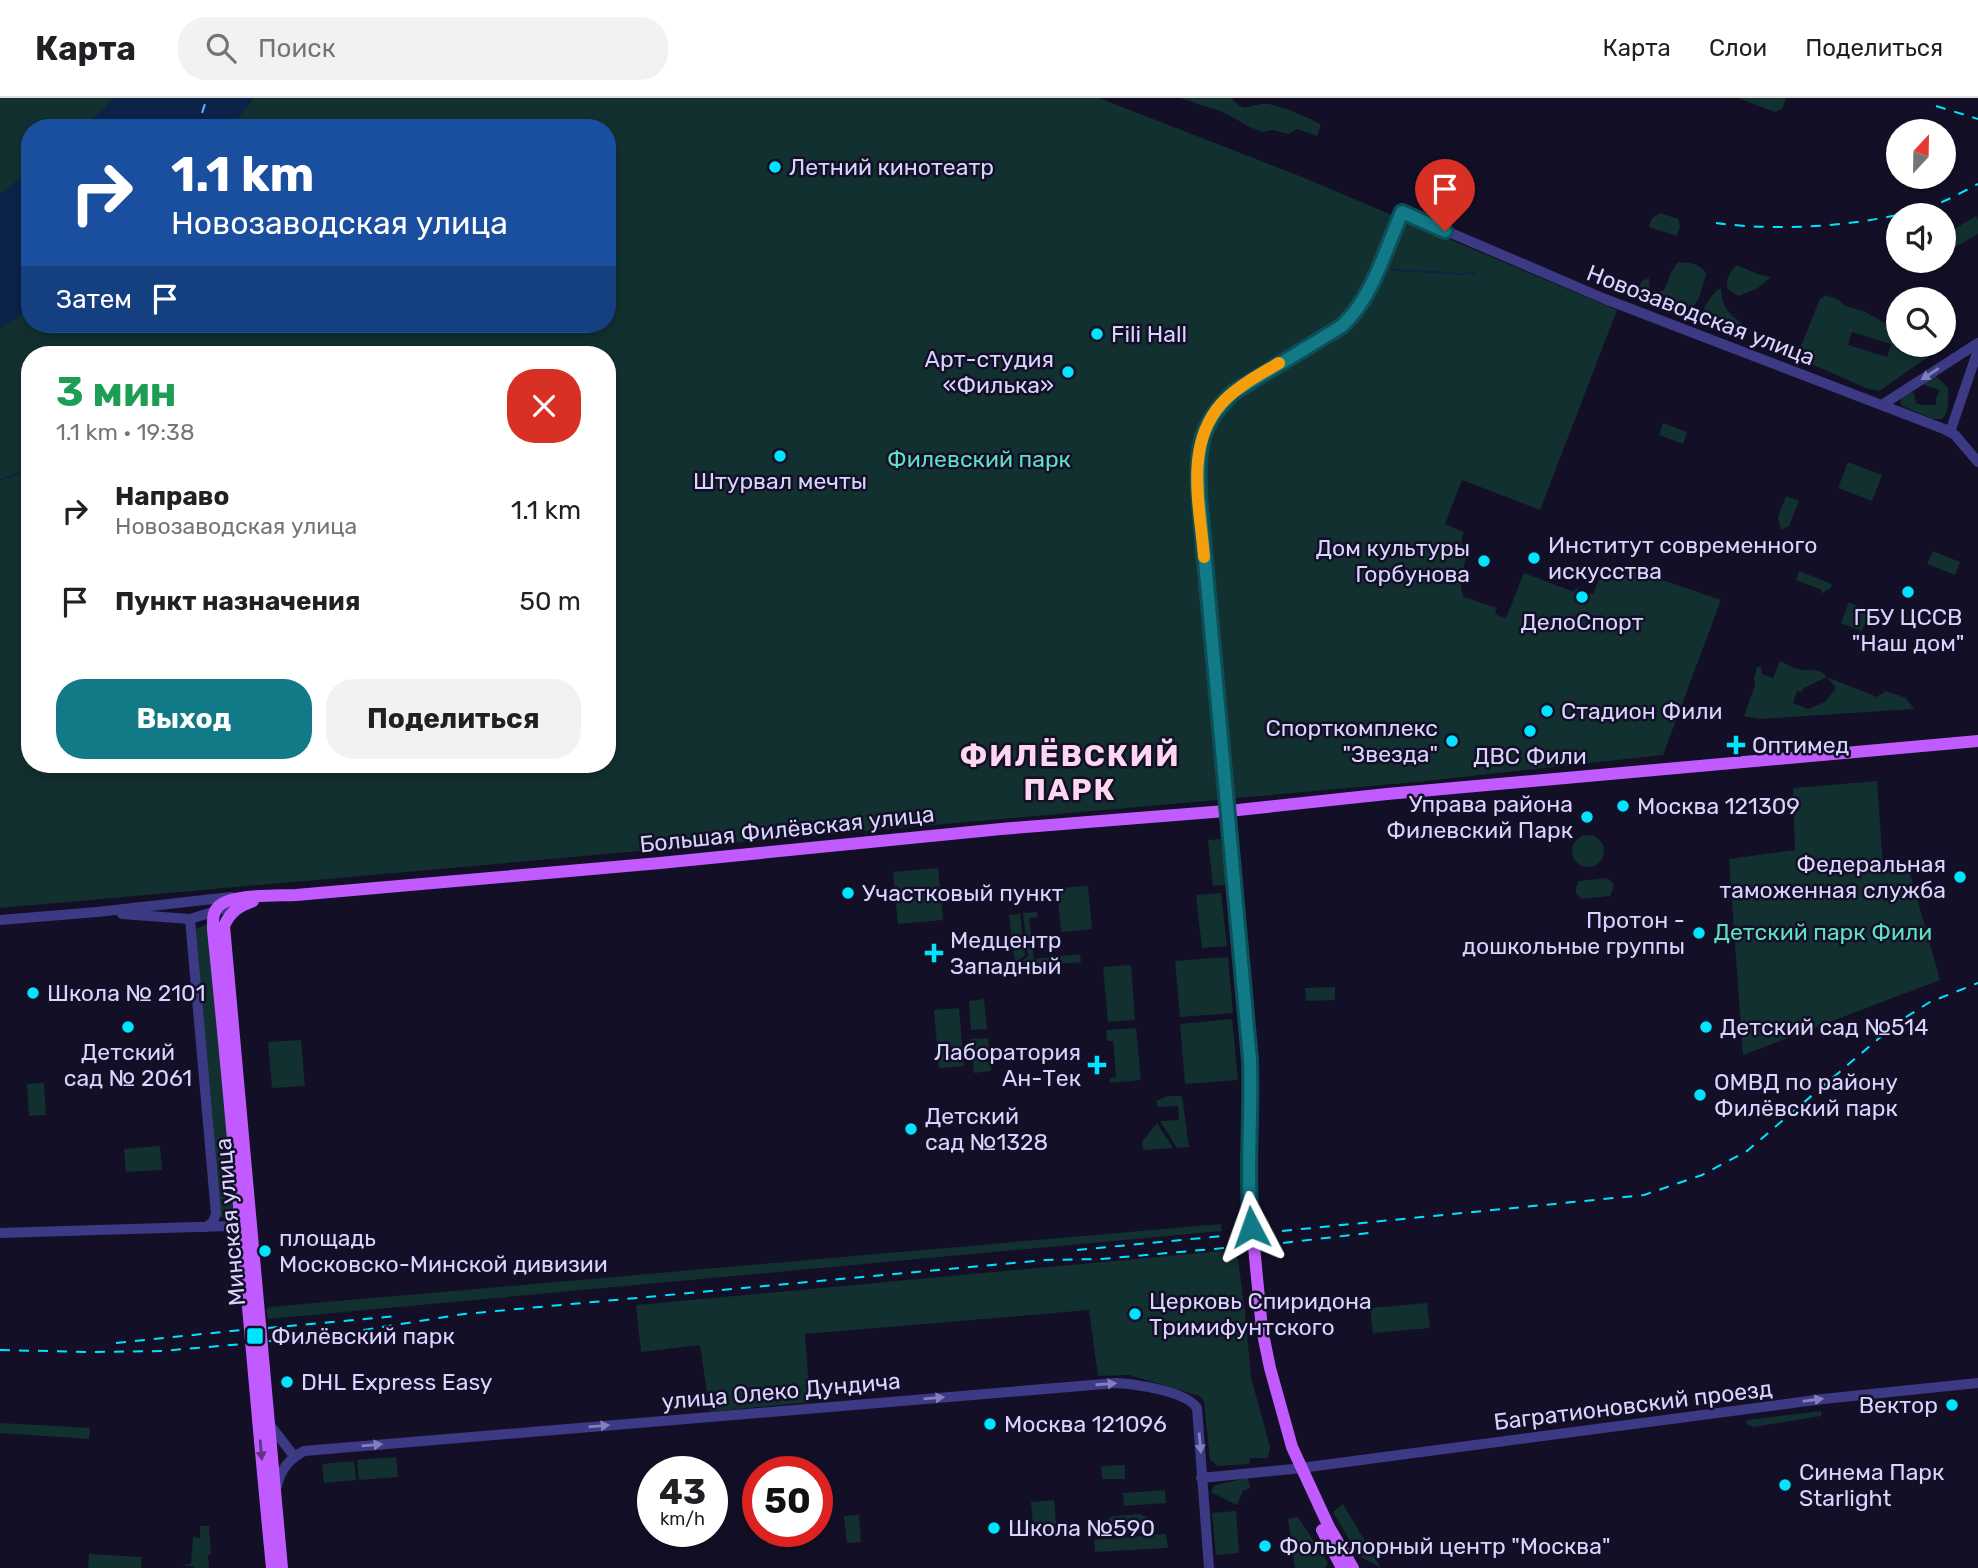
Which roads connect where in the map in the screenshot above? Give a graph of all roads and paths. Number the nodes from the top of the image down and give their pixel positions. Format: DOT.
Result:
graph roads {
  1 [pos="1978,343"];
  2 [pos="1978,350"];
  3 [pos="1882,405"];
  4 [pos="1950,432"];
  5 [pos="1978,462"];
  6 [pos="1978,741"];
  7 [pos="1227,811"];
  8 [pos="186,901"];
  9 [pos="242,901"];
  10 [pos="215,911"];
  11 [pos="97,912"];
  12 [pos="195,917"];
  13 [pos="0,920"];
  14 [pos="218,928"];
  15 [pos="247,1224"];
  16 [pos="206,1227"];
  17 [pos="0,1233"];
  18 [pos="256,1346"];
  19 [pos="1978,1383"];
  20 [pos="270,1425"];
  21 [pos="294,1456"];
  22 [pos="1297,1468"];
  23 [pos="1201,1478"];
  24 [pos="276,1492"];
  25 [pos="1338,1565"];
  26 [pos="272,1568"];
  27 [pos="282,1568"];
  28 [pos="1209,1568"];
  29 [pos="1353,1568"];
  1 -- 3 [label="street, one-way"];
  2 -- 4 [label="street"];
  3 -- 4 [label="street, Новозаводская улица"];
  3 -- 7 [label="street, Новозаводская улица"];
  4 -- 5 [label="street, Новозаводская улица"];
  6 -- 7 [label="main road, Большая Филёвская улица"];
  7 -- 9 [label="main road, Большая Филёвская улица"];
  7 -- 22 [label="main road"];
  8 -- 9 [label="street, Большая Филёвская улица"];
  8 -- 10 [label="street, Большая Филёвская улица"];
  8 -- 11 [label="street, Большая Филёвская улица"];
  9 -- 10 [label="main road"];
  9 -- 14 [label="main road"];
  10 -- 12 [label="street, Большая Филёвская улица"];
  10 -- 14 [label="main road, Минская улица"];
  11 -- 12 [label="street, Большая Филёвская улица"];
  11 -- 13 [label="street, Большая Филёвская улица"];
  12 -- 14 [label="street"];
  12 -- 16 [label="street, Минская улица"];
  14 -- 15 [label="main road, Минская улица"];
  15 -- 16 [label="street"];
  15 -- 18 [label="main road, Минская улица"];
  16 -- 17 [label="street"];
  18 -- 20 [label="main road, Минская улица"];
  18 -- 26 [label="main road, Минская улица, one-way"];
  22 -- 19 [label="street, Багратионовский проезд, one-way"];
  20 -- 21 [label="street"];
  20 -- 24 [label="main road, Минская улица"];
  21 -- 23 [label="street, улица Олеко Дундича, one-way"];
  21 -- 24 [label="street"];
  22 -- 23 [label="street"];
  22 -- 25 [label="main road"];
  22 -- 29 [label="main road"];
  23 -- 28 [label="street, улица Олеко Дундича"];
  24 -- 27 [label="main road, Минская улица"];
}
